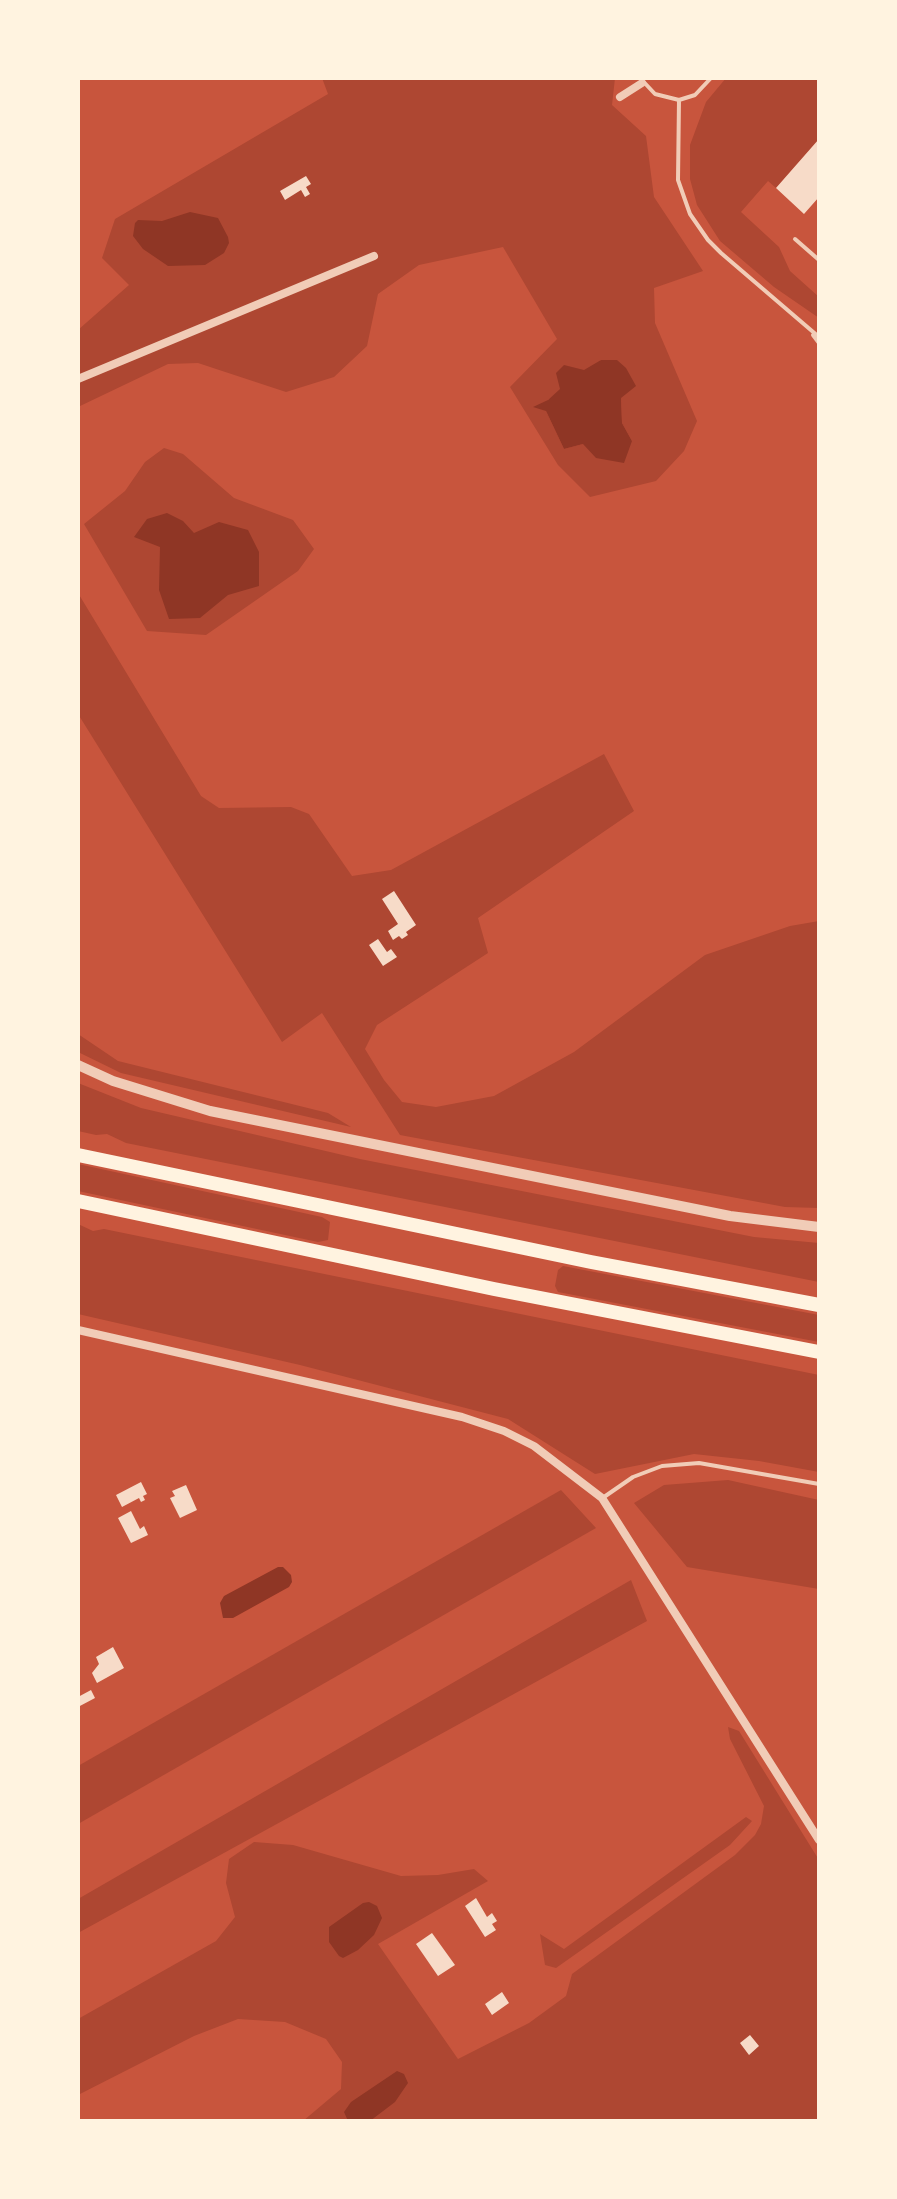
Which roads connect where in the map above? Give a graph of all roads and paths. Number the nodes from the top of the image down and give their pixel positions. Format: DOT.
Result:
graph roads {
  1 [pos="711,78"];
  2 [pos="641,80"];
  3 [pos="620,97"];
  4 [pos="679,100"];
  5 [pos="795,239"];
  6 [pos="374,256"];
  7 [pos="819,260"];
  8 [pos="819,340"];
  9 [pos="78,379"];
  10 [pos="78,1065"];
  11 [pos="78,1155"];
  12 [pos="78,1201"];
  13 [pos="819,1227"];
  14 [pos="819,1305"];
  15 [pos="78,1330"];
  16 [pos="819,1352"];
  17 [pos="819,1484"];
  18 [pos="602,1498"];
  19 [pos="819,1840"];
  1 -- 4 [label="lane"];
  2 -- 3 [label="street"];
  2 -- 4 [label="lane"];
  4 -- 8 [label="lane"];
  5 -- 7 [label="lane"];
  6 -- 9 [label="street"];
  10 -- 13 [label="street"];
  11 -- 14 [label="highway"];
  12 -- 16 [label="highway"];
  15 -- 18 [label="street"];
  17 -- 18 [label="lane"];
  18 -- 19 [label="street"];
}
